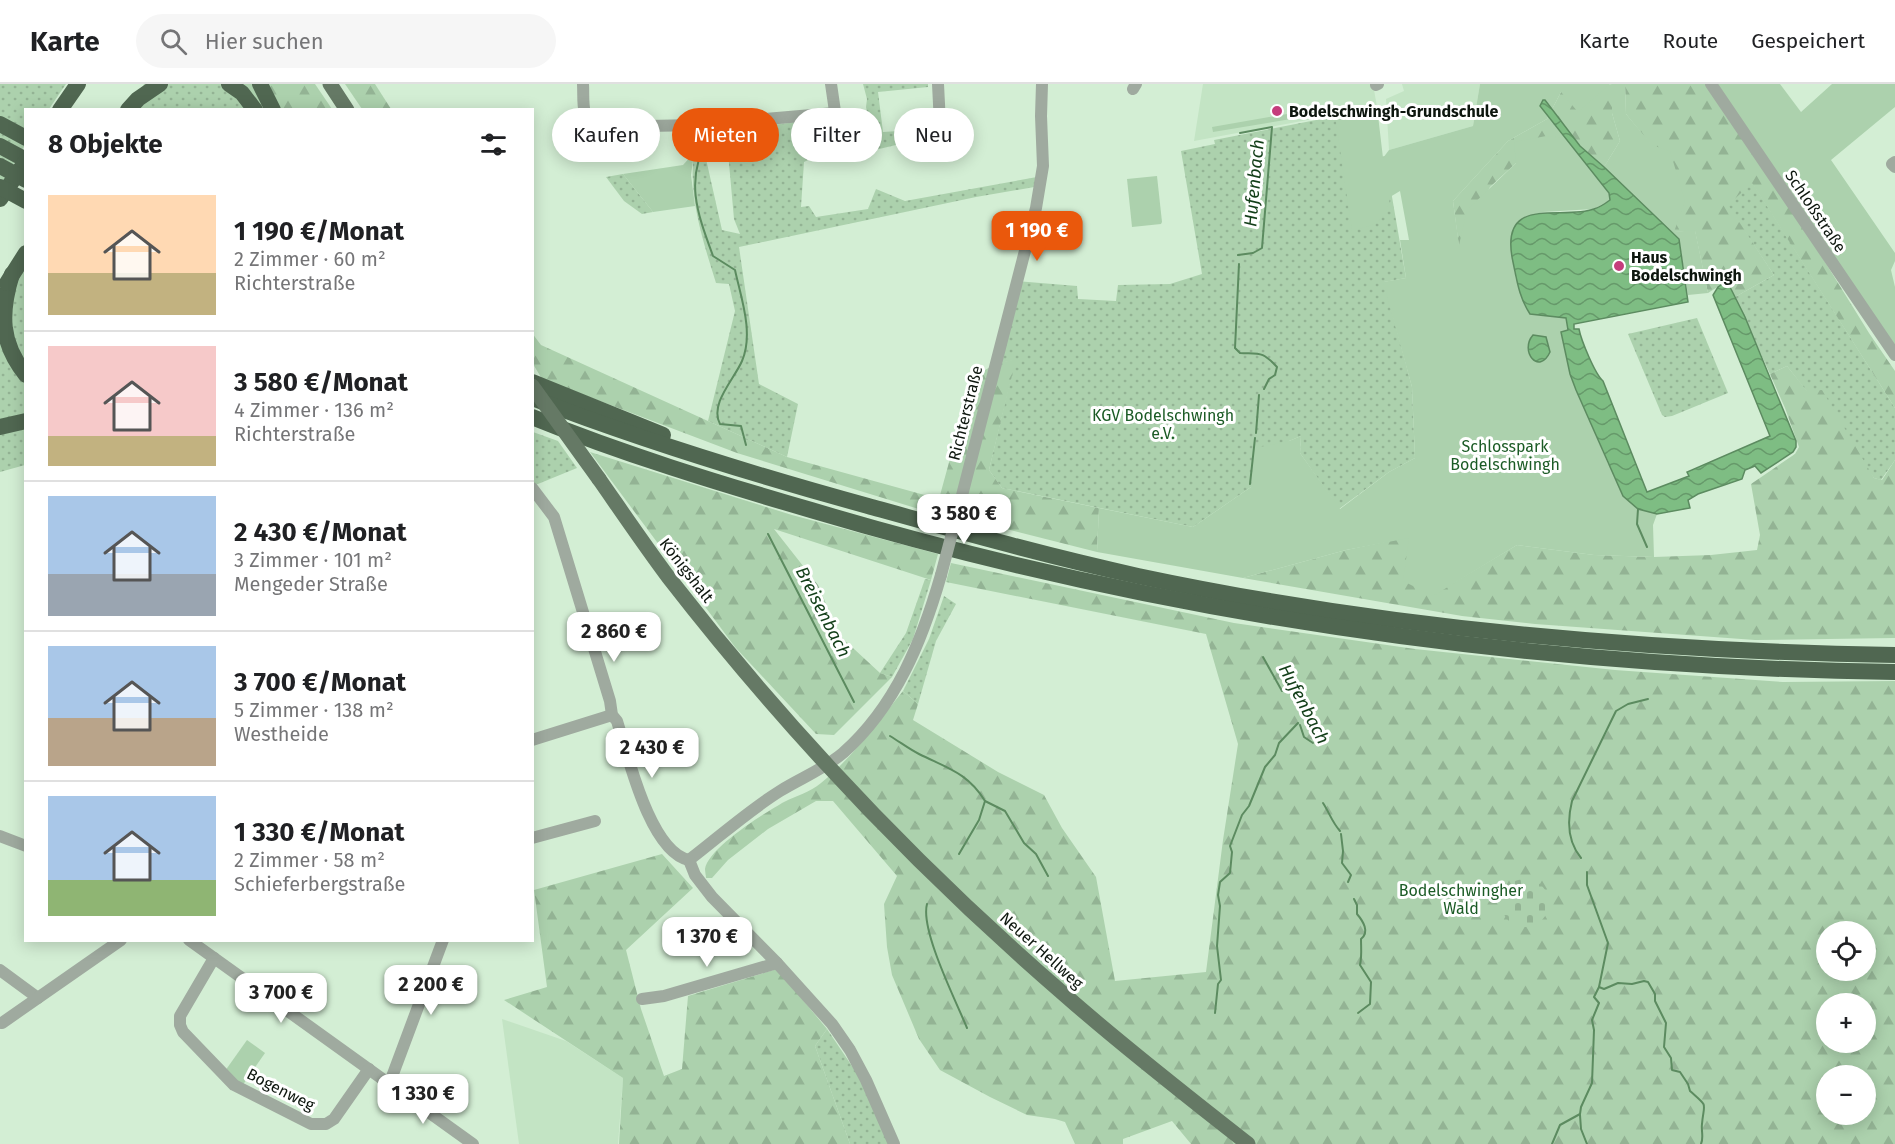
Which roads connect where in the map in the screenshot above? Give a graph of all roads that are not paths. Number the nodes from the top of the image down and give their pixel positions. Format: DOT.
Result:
graph roads {
  1 [pos="73,84"];
  2 [pos="78,84"];
  3 [pos="137,84"];
  4 [pos="160,84"];
  5 [pos="229,84"];
  6 [pos="260,84"];
  7 [pos="330,84"];
  8 [pos="584,84"];
  9 [pos="831,84"];
  10 [pos="938,84"];
  11 [pos="1042,84"];
  12 [pos="1711,84"];
  13 [pos="62,106"];
  14 [pos="121,108"];
  15 [pos="130,108"];
  16 [pos="253,108"];
  17 [pos="272,108"];
  18 [pos="346,108"];
  19 [pos="834,108"];
  20 [pos="939,108"];
  21 [pos="791,117"];
  22 [pos="3,125"];
  23 [pos="24,137"];
  24 [pos="0,146"];
  25 [pos="24,159"];
  26 [pos="1895,162"];
  27 [pos="24,163"];
  28 [pos="0,166"];
  29 [pos="1895,168"];
  30 [pos="24,179"];
  31 [pos="0,187"];
  32 [pos="0,199"];
  33 [pos="24,200"];
  34 [pos="24,257"];
  35 [pos="12,274"];
  36 [pos="0,294"];
  37 [pos="1894,351"];
  38 [pos="24,373"];
  39 [pos="534,385"];
  40 [pos="534,387"];
  41 [pos="534,399"];
  42 [pos="534,419"];
  43 [pos="24,422"];
  44 [pos="0,428"];
  45 [pos="763,477"];
  46 [pos="534,491"];
  47 [pos="1895,655"];
  48 [pos="1895,672"];
  49 [pos="612,715"];
  50 [pos="534,739"];
  51 [pos="826,765"];
  52 [pos="595,821"];
  53 [pos="0,836"];
  54 [pos="534,837"];
  55 [pos="24,845"];
  56 [pos="689,860"];
  57 [pos="118,942"];
  58 [pos="192,942"];
  59 [pos="442,942"];
  60 [pos="214,958"];
  61 [pos="777,963"];
  62 [pos="0,970"];
  63 [pos="38,998"];
  64 [pos="642,999"];
  65 [pos="2,1023"];
  66 [pos="369,1069"];
  67 [pos="390,1082"];
  68 [pos="473,1144"];
  69 [pos="894,1144"];
  70 [pos="1248,1144"];
  1 -- 13 [label="highway"];
  2 -- 13 [label="highway"];
  3 -- 14 [label="highway"];
  4 -- 15 [label="highway"];
  5 -- 16 [label="highway"];
  6 -- 17 [label="highway"];
  7 -- 18 [label="main road"];
  8 -- 21 [label="street"];
  9 -- 19 [label="street"];
  10 -- 20 [label="street"];
  11 -- 51 [label="street, Richterstraße, bridge"];
  12 -- 37 [label="street, Schloßstraße"];
  22 -- 23 [label="highway"];
  24 -- 25 [label="highway"];
  26 -- 29 [label="street"];
  27 -- 32 [label="highway"];
  28 -- 30 [label="highway, bridge"];
  31 -- 33 [label="highway, bridge"];
  34 -- 35 [label="highway"];
  35 -- 36 [label="highway"];
  35 -- 38 [label="highway"];
  39 -- 45 [label="highway"];
  40 -- 51 [label="main road, Königshalt, bridge"];
  41 -- 45 [label="highway"];
  42 -- 48 [label="highway"];
  43 -- 44 [label="highway"];
  45 -- 47 [label="highway"];
  46 -- 49 [label="street"];
  49 -- 50 [label="street"];
  49 -- 56 [label="street"];
  51 -- 56 [label="street, Richterstraße"];
  51 -- 70 [label="main road, Neuer Hellweg"];
  52 -- 54 [label="street"];
  53 -- 55 [label="street"];
  56 -- 61 [label="street"];
  57 -- 63 [label="street"];
  58 -- 60 [label="street"];
  59 -- 67 [label="street"];
  60 -- 66 [label="street"];
  60 -- 66 [label="street, Bogenweg"];
  61 -- 64 [label="street"];
  61 -- 69 [label="street"];
  62 -- 63 [label="street"];
  63 -- 65 [label="street"];
  66 -- 67 [label="street"];
  67 -- 68 [label="street"];
}
